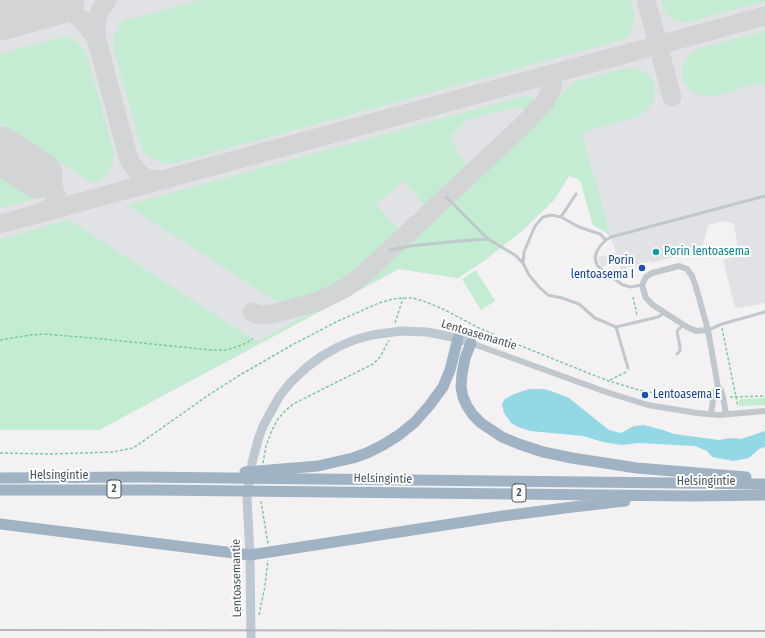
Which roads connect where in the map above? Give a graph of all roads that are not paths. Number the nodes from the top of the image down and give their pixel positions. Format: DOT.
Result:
graph roads {
  1 [pos="576,194"];
  2 [pos="765,196"];
  3 [pos="446,197"];
  4 [pos="561,217"];
  5 [pos="488,239"];
  6 [pos="606,240"];
  7 [pos="390,250"];
  8 [pos="523,263"];
  9 [pos="642,285"];
  10 [pos="664,312"];
  11 [pos="765,312"];
  12 [pos="683,325"];
  13 [pos="616,327"];
  14 [pos="708,330"];
  15 [pos="458,338"];
  16 [pos="471,343"];
  17 [pos="677,354"];
  18 [pos="628,368"];
  19 [pos="718,387"];
  20 [pos="765,411"];
  21 [pos="711,414"];
  22 [pos="726,414"];
  23 [pos="274,475"];
  24 [pos="0,478"];
  25 [pos="765,478"];
  26 [pos="765,484"];
  27 [pos="0,490"];
  28 [pos="765,495"];
  29 [pos="692,496"];
  30 [pos="0,524"];
  31 [pos="250,555"];
  32 [pos="250,638"];
  1 -- 4 [label="lane"];
  2 -- 6 [label="lane"];
  3 -- 5 [label="lane"];
  4 -- 6 [label="lane"];
  4 -- 8 [label="lane"];
  5 -- 7 [label="lane"];
  5 -- 8 [label="lane"];
  6 -- 9 [label="lane"];
  8 -- 13 [label="lane"];
  9 -- 10 [label="street"];
  9 -- 14 [label="street"];
  10 -- 12 [label="street"];
  10 -- 13 [label="lane"];
  11 -- 14 [label="lane"];
  12 -- 14 [label="street"];
  12 -- 17 [label="lane"];
  13 -- 18 [label="lane"];
  14 -- 19 [label="street"];
  15 -- 16 [label="main road, Lentoasemantie"];
  15 -- 23 [label="highway"];
  15 -- 31 [label="main road, Lentoasemantie"];
  16 -- 21 [label="street, Lentoasemantie"];
  16 -- 25 [label="highway"];
  19 -- 21 [label="street"];
  19 -- 22 [label="street"];
  20 -- 22 [label="street, Lentoasemantie"];
  21 -- 22 [label="street, Lentoasemantie"];
  23 -- 24 [label="highway, Helsingintie / 2"];
  23 -- 26 [label="highway, Helsingintie / 2"];
  27 -- 29 [label="highway, Helsingintie / 2"];
  28 -- 29 [label="highway, Helsingintie / 2"];
  29 -- 31 [label="highway"];
  30 -- 31 [label="highway"];
  31 -- 32 [label="main road, Lentoasemantie"];
}
